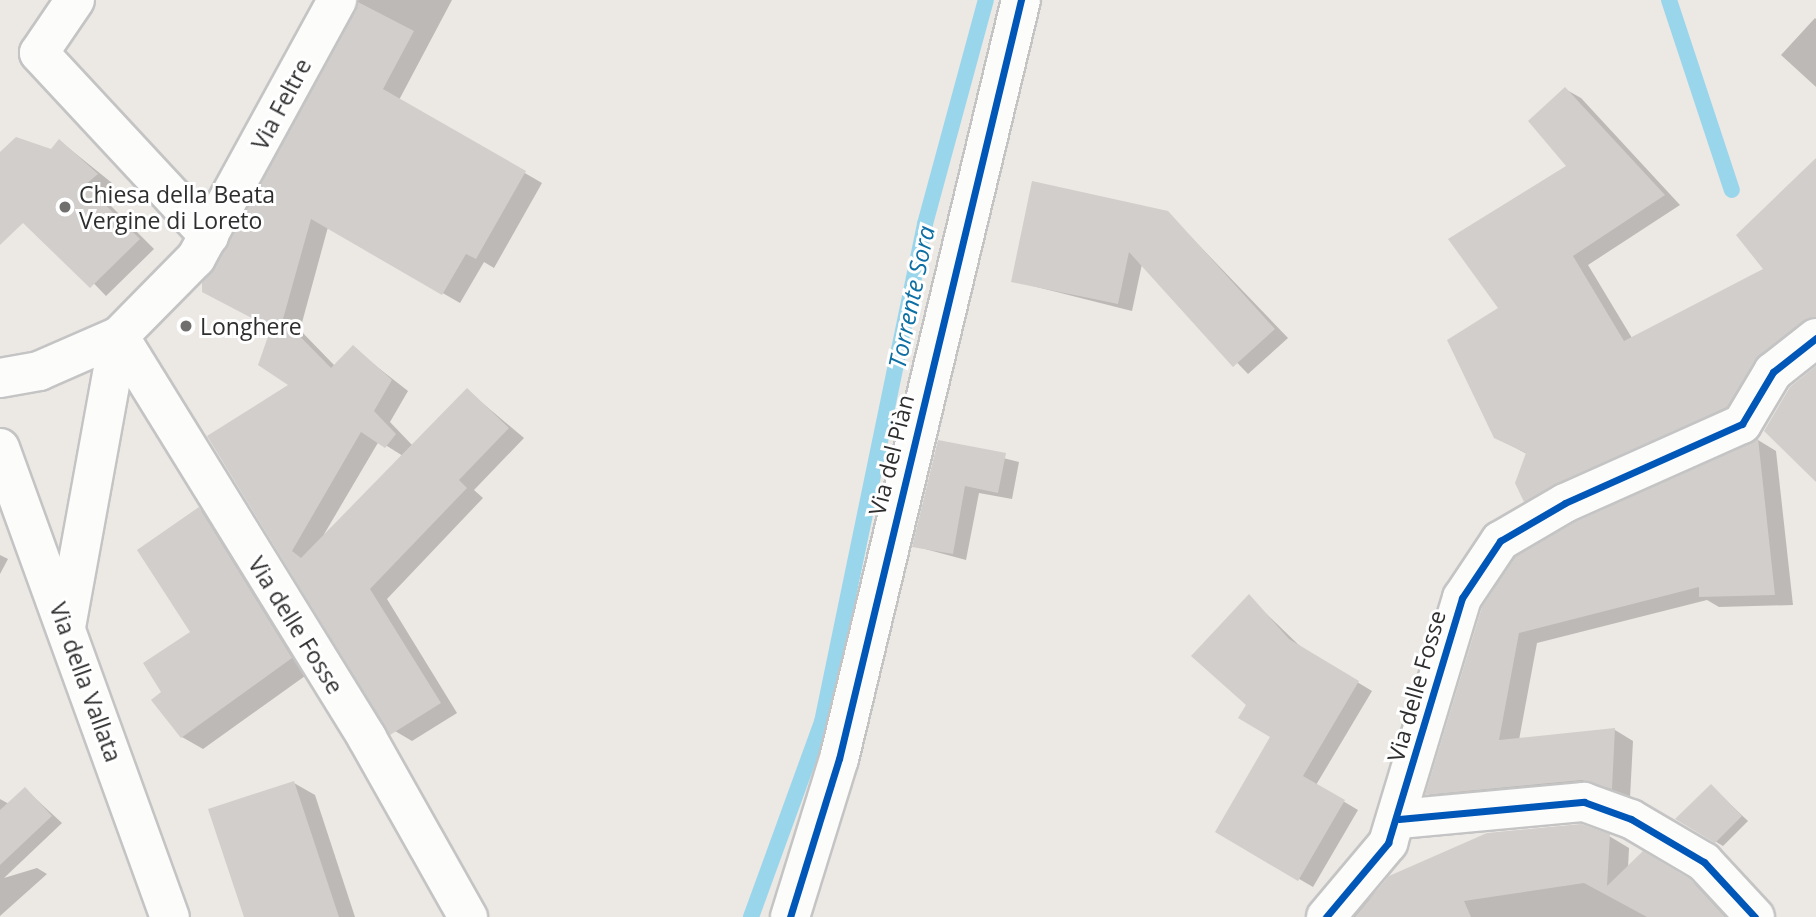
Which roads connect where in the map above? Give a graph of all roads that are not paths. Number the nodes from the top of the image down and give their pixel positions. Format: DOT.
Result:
graph roads {
  1 [pos="75,0"];
  2 [pos="337,0"];
  3 [pos="1021,0"];
  4 [pos="209,236"];
  5 [pos="119,336"];
  6 [pos="1816,338"];
  7 [pos="0,379"];
  8 [pos="0,448"];
  9 [pos="66,626"];
  10 [pos="1399,819"];
  11 [pos="170,917"];
  12 [pos="468,917"];
  13 [pos="790,917"];
  14 [pos="1326,917"];
  15 [pos="1755,917"];
  1 -- 4 [label="street"];
  2 -- 4 [label="street, Via Feltre"];
  3 -- 13 [label="street, Via del Piàn"];
  4 -- 5 [label="street, Via Feltre"];
  5 -- 7 [label="street, Via Feltre"];
  5 -- 9 [label="street"];
  5 -- 12 [label="street, Via delle Fosse"];
  6 -- 10 [label="street, Via delle Fosse"];
  8 -- 9 [label="street, Via della Vallata"];
  9 -- 11 [label="street, Via della Vallata"];
  10 -- 14 [label="street, Via delle Fosse"];
  10 -- 15 [label="street"];
}
